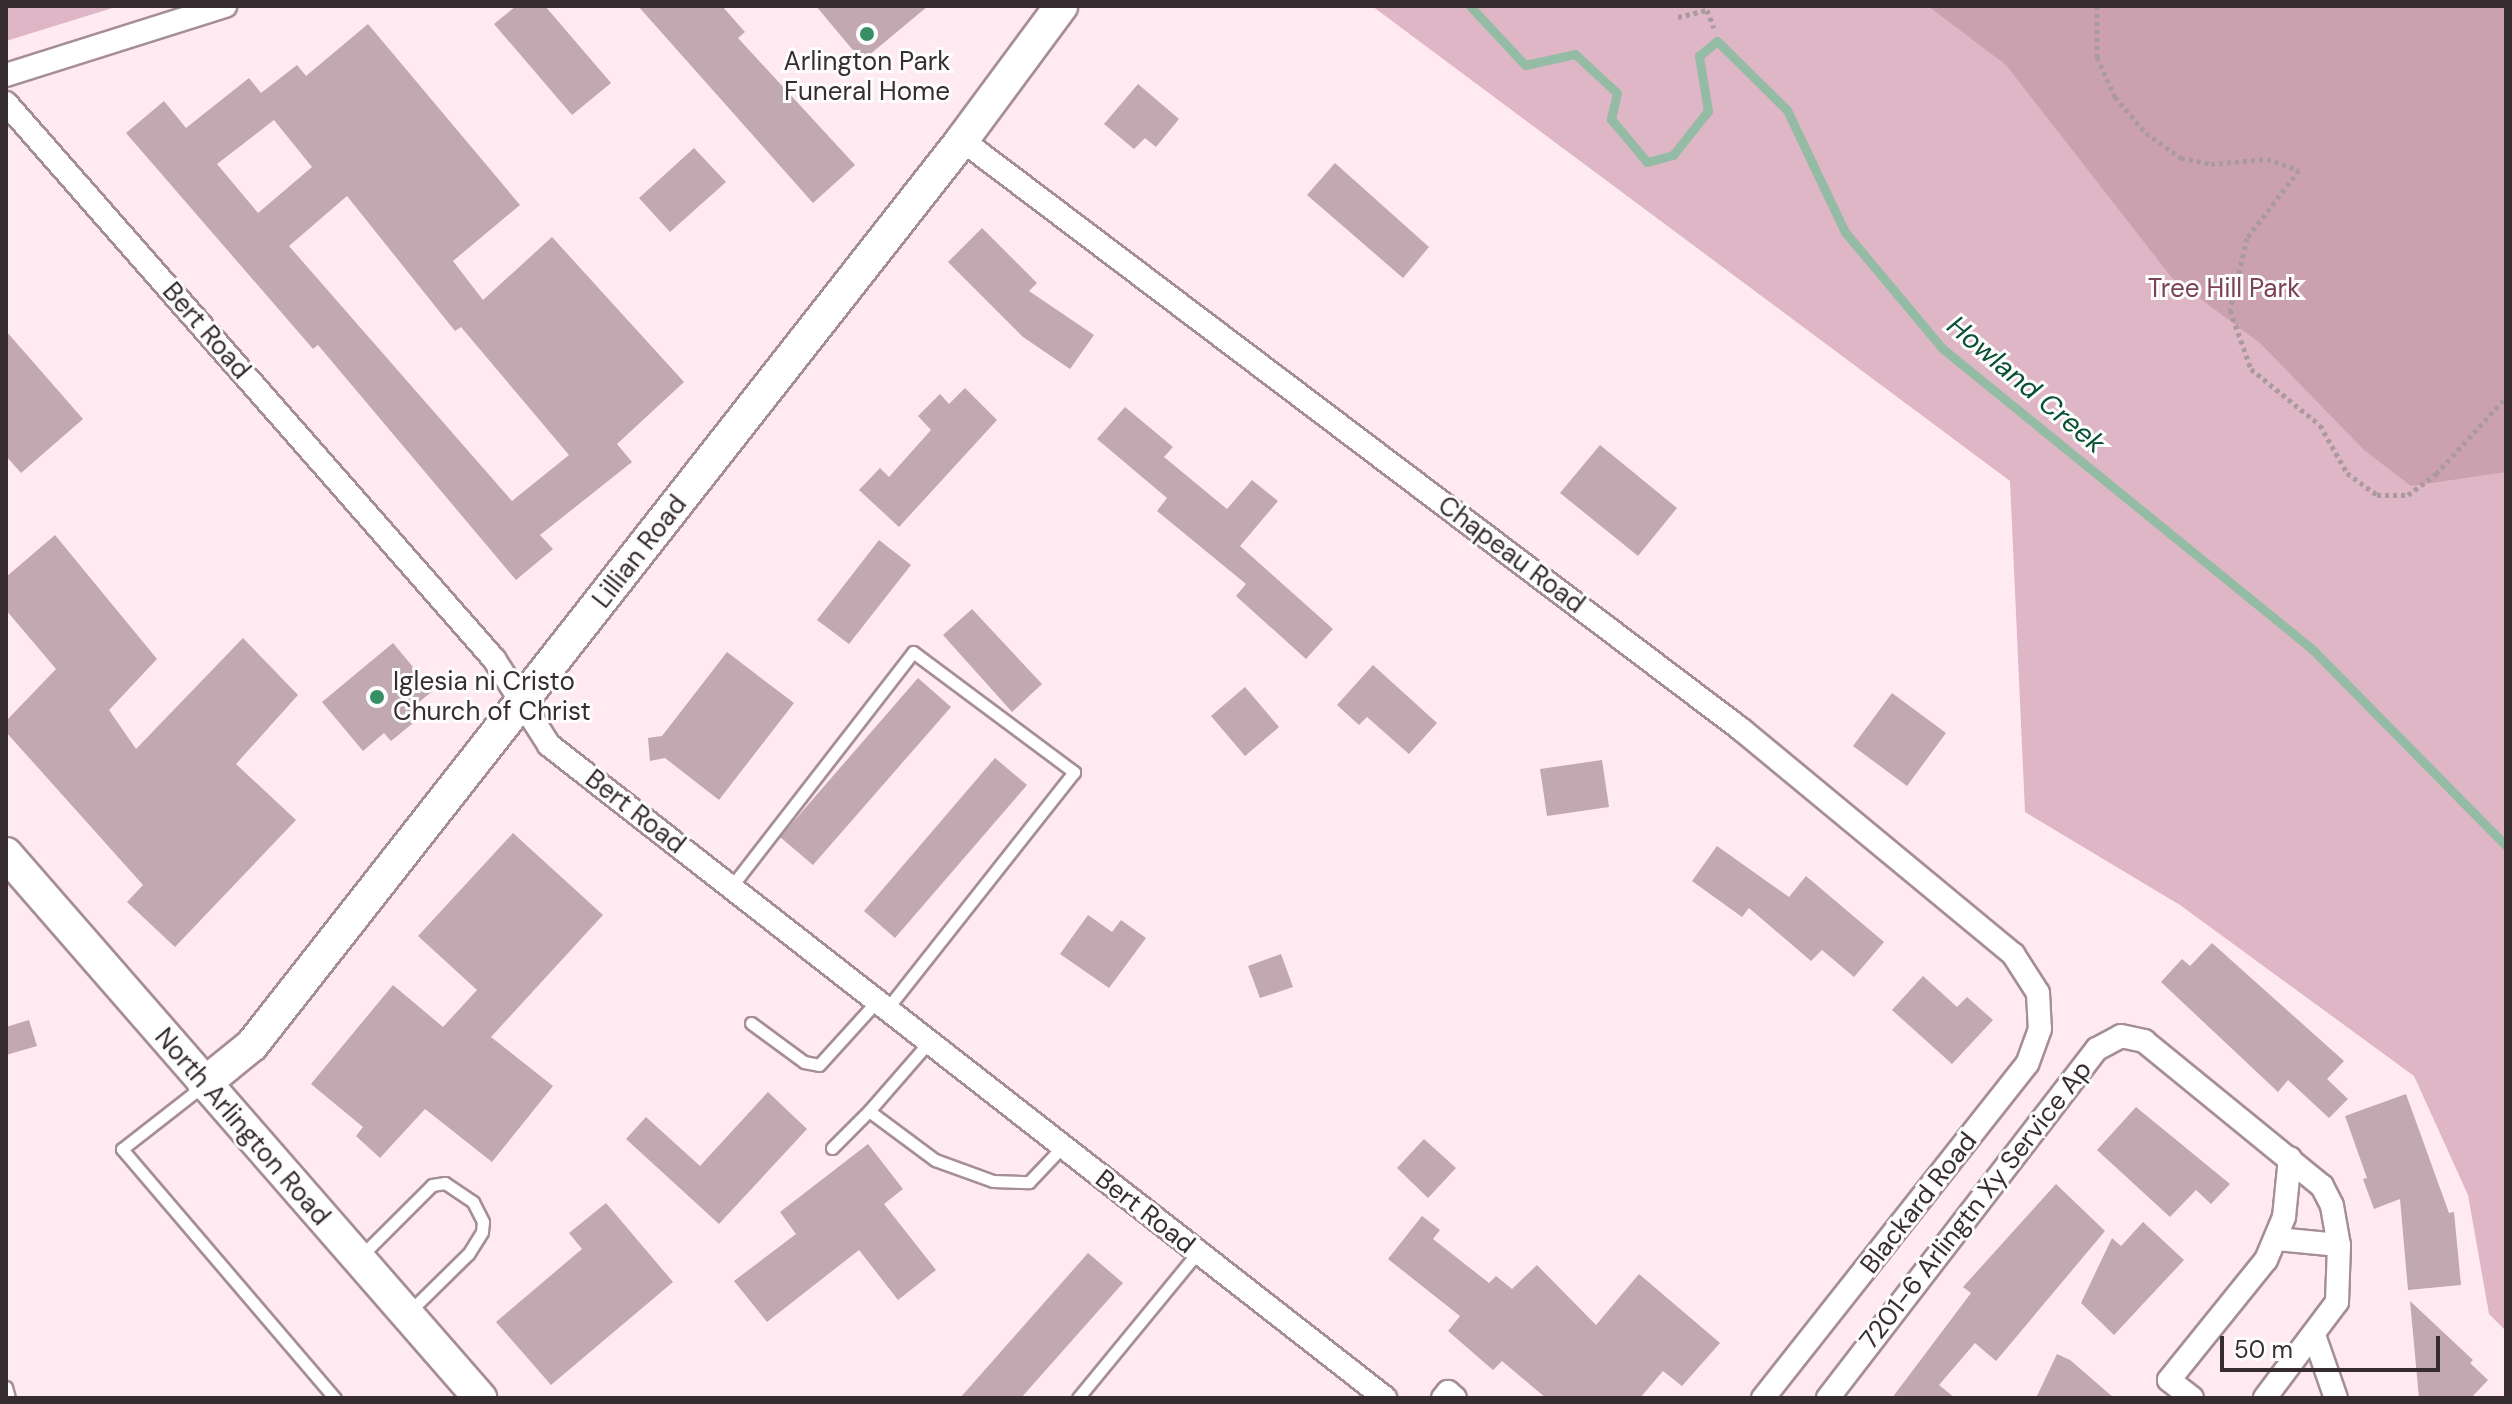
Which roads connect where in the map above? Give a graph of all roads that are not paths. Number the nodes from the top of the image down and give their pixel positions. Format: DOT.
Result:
graph roads {
  1 [pos="225,6"];
  2 [pos="1061,6"];
  3 [pos="6,75"];
  4 [pos="6,103"];
  5 [pos="962,140"];
  6 [pos="521,702"];
  7 [pos="6,854"];
  8 [pos="731,887"];
  9 [pos="2038,993"];
  10 [pos="882,1005"];
  11 [pos="751,1023"];
  12 [pos="929,1042"];
  13 [pos="204,1084"];
  14 [pos="869,1111"];
  15 [pos="1063,1146"];
  16 [pos="832,1148"];
  17 [pos="2290,1158"];
  18 [pos="2277,1239"];
  19 [pos="2339,1245"];
  20 [pos="1197,1253"];
  21 [pos="358,1260"];
  22 [pos="406,1315"];
  23 [pos="2314,1335"];
  24 [pos="6,1387"];
  25 [pos="9,1398"];
  26 [pos="335,1398"];
  27 [pos="480,1398"];
  28 [pos="1078,1398"];
  29 [pos="1385,1398"];
  30 [pos="1443,1398"];
  31 [pos="1455,1398"];
  32 [pos="1763,1398"];
  33 [pos="1828,1398"];
  34 [pos="2192,1398"];
  35 [pos="2265,1398"];
  36 [pos="2336,1398"];
  1 -- 3 [label="street"];
  2 -- 5 [label="street, Lillian Road"];
  4 -- 6 [label="street, Bert Road"];
  5 -- 6 [label="street, Lillian Road"];
  5 -- 9 [label="street, Chapeau Road"];
  6 -- 8 [label="street, Bert Road"];
  6 -- 13 [label="street, Lillian Road"];
  7 -- 13 [label="street, North Arlington Road"];
  8 -- 10 [label="street, Bert Road"];
  8 -- 10 [label="lane"];
  9 -- 32 [label="street, Blackard Road"];
  10 -- 11 [label="lane"];
  10 -- 12 [label="street, Bert Road"];
  12 -- 14 [label="lane"];
  12 -- 15 [label="street, Bert Road"];
  13 -- 21 [label="street, North Arlington Road"];
  13 -- 26 [label="lane"];
  14 -- 15 [label="lane"];
  14 -- 16 [label="lane"];
  15 -- 20 [label="street, Bert Road"];
  17 -- 18 [label="street"];
  17 -- 19 [label="street, 7201-6 Arlingtn Xy Service Ap"];
  17 -- 33 [label="street, 7201-6 Arlingtn Xy Service Ap"];
  18 -- 19 [label="street"];
  18 -- 34 [label="street"];
  19 -- 23 [label="street, 7201-6 Arlingtn Xy Service Ap"];
  20 -- 28 [label="lane"];
  20 -- 29 [label="street, Bert Road"];
  21 -- 22 [label="street, North Arlington Road"];
  21 -- 22 [label="lane"];
  22 -- 27 [label="street, North Arlington Road"];
  23 -- 35 [label="street, 7201-6 Arlingtn Xy Service Ap"];
  23 -- 36 [label="street"];
  24 -- 25 [label="lane"];
  30 -- 31 [label="street"];
}
